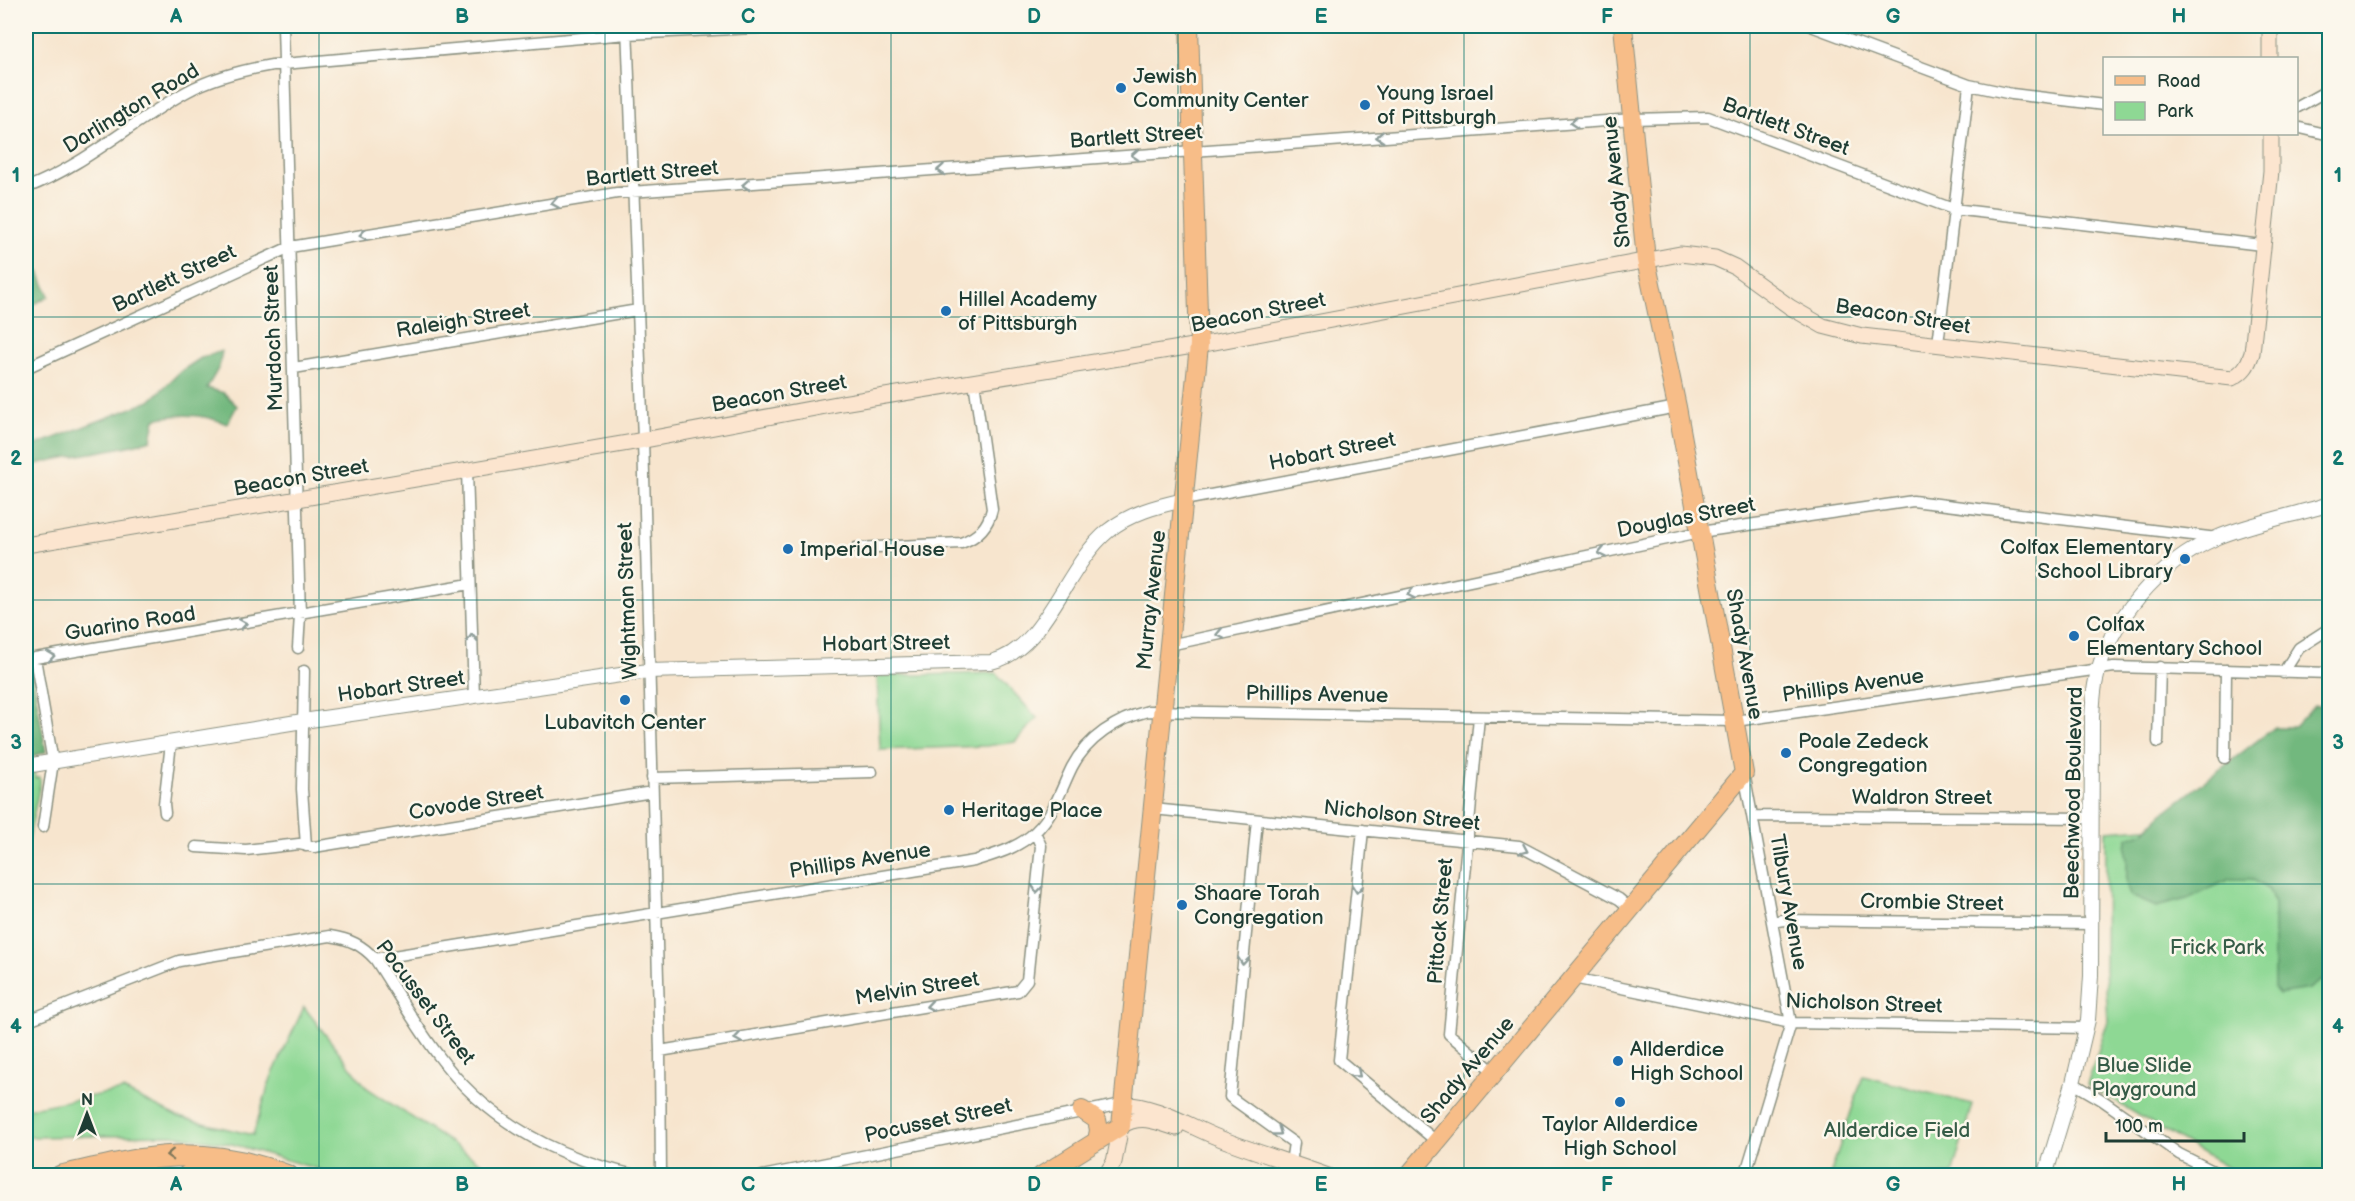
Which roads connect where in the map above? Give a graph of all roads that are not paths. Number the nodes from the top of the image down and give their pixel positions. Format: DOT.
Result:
graph roads {
  1 [pos="283,26"];
  2 [pos="796,26"];
  3 [pos="1189,26"];
  4 [pos="1623,26"];
  5 [pos="1813,26"];
  6 [pos="2270,26"];
  7 [pos="627,30"];
  8 [pos="2270,57"];
  9 [pos="284,64"];
  10 [pos="1969,85"];
  11 [pos="2330,88"];
  12 [pos="2103,105"];
  13 [pos="2298,107"];
  14 [pos="1633,119"];
  15 [pos="2298,127"];
  16 [pos="2271,135"];
  17 [pos="2330,135"];
  18 [pos="1193,151"];
  19 [pos="26,188"];
  20 [pos="634,191"];
  21 [pos="1953,209"];
  22 [pos="2262,245"];
  23 [pos="290,247"];
  24 [pos="1646,260"];
  25 [pos="638,310"];
  26 [pos="1938,344"];
  27 [pos="1199,345"];
  28 [pos="26,368"];
  29 [pos="294,368"];
  30 [pos="974,381"];
  31 [pos="1677,407"];
  32 [pos="643,439"];
  33 [pos="467,470"];
  34 [pos="297,498"];
  35 [pos="1184,500"];
  36 [pos="2330,504"];
  37 [pos="1700,532"];
  38 [pos="2217,538"];
  39 [pos="26,545"];
  40 [pos="856,548"];
  41 [pos="470,585"];
  42 [pos="300,615"];
  43 [pos="2330,628"];
  44 [pos="1169,645"];
  45 [pos="298,648"];
  46 [pos="2160,667"];
  47 [pos="2099,670"];
  48 [pos="2226,670"];
  49 [pos="304,671"];
  50 [pos="648,671"];
  51 [pos="2283,673"];
  52 [pos="2330,673"];
  53 [pos="474,697"];
  54 [pos="1161,711"];
  55 [pos="1479,717"];
  56 [pos="303,721"];
  57 [pos="1735,721"];
  58 [pos="2158,742"];
  59 [pos="171,743"];
  60 [pos="2225,758"];
  61 [pos="53,762"];
  62 [pos="26,766"];
  63 [pos="872,772"];
  64 [pos="1744,773"];
  65 [pos="652,778"];
  66 [pos="652,792"];
  67 [pos="1153,809"];
  68 [pos="165,813"];
  69 [pos="1753,816"];
  70 [pos="2091,818"];
  71 [pos="1257,820"];
  72 [pos="43,827"];
  73 [pos="1363,830"];
  74 [pos="1035,832"];
  75 [pos="1467,841"];
  76 [pos="306,846"];
  77 [pos="196,847"];
  78 [pos="1631,909"];
  79 [pos="655,913"];
  80 [pos="1772,922"];
  81 [pos="2091,924"];
  82 [pos="375,959"];
  83 [pos="1573,978"];
  84 [pos="26,1021"];
  85 [pos="1791,1023"];
  86 [pos="2087,1028"];
  87 [pos="660,1051"];
  88 [pos="1494,1072"];
  89 [pos="2073,1083"];
  90 [pos="1134,1109"];
  91 [pos="1082,1110"];
  92 [pos="1121,1126"];
  93 [pos="1097,1141"];
  94 [pos="1436,1141"];
  95 [pos="1290,1162"];
  96 [pos="109,1164"];
  97 [pos="61,1176"];
  98 [pos="146,1176"];
  99 [pos="188,1176"];
  100 [pos="236,1176"];
  101 [pos="288,1176"];
  102 [pos="639,1176"];
  103 [pos="661,1176"];
  104 [pos="762,1176"];
  105 [pos="1041,1176"];
  106 [pos="1105,1176"];
  107 [pos="1328,1176"];
  108 [pos="1408,1176"];
  109 [pos="1745,1176"];
  110 [pos="2045,1176"];
  111 [pos="2223,1176"];
  1 -- 9 [label="street, Murdoch Street"];
  2 -- 7 [label="street, Darlington Road"];
  3 -- 18 [label="main road, Murray Avenue"];
  4 -- 14 [label="main road, Shady Avenue"];
  5 -- 10 [label="street"];
  6 -- 8 [label="main road"];
  7 -- 9 [label="street, Darlington Road"];
  7 -- 20 [label="street, Wightman Street"];
  9 -- 19 [label="street, Darlington Road"];
  9 -- 23 [label="street, Murdoch Street"];
  10 -- 12 [label="street"];
  10 -- 21 [label="street"];
  11 -- 13 [label="street"];
  14 -- 18 [label="street, Bartlett Street, one-way"];
  14 -- 21 [label="street, Bartlett Street"];
  14 -- 24 [label="main road, Shady Avenue"];
  15 -- 17 [label="street"];
  16 -- 22 [label="main road, Beacon Street"];
  18 -- 20 [label="street, Bartlett Street, one-way"];
  18 -- 27 [label="main road, Murray Avenue"];
  20 -- 23 [label="street, Bartlett Street, one-way"];
  20 -- 25 [label="street, Wightman Street"];
  21 -- 22 [label="street, Bartlett Street"];
  21 -- 26 [label="street"];
  22 -- 26 [label="main road, Beacon Street"];
  23 -- 28 [label="street, Bartlett Street"];
  23 -- 29 [label="street, Murdoch Street"];
  24 -- 26 [label="main road, Beacon Street"];
  24 -- 27 [label="main road, Beacon Street"];
  24 -- 31 [label="main road, Shady Avenue"];
  25 -- 29 [label="street, Raleigh Street"];
  25 -- 32 [label="street, Wightman Street"];
  27 -- 30 [label="main road, Beacon Street"];
  27 -- 35 [label="main road, Murray Avenue"];
  29 -- 34 [label="street, Murdoch Street"];
  30 -- 32 [label="main road, Beacon Street"];
  30 -- 40 [label="street"];
  31 -- 35 [label="street, Hobart Street"];
  31 -- 37 [label="main road, Shady Avenue"];
  32 -- 33 [label="main road, Beacon Street"];
  32 -- 50 [label="street, Wightman Street"];
  33 -- 34 [label="main road, Beacon Street"];
  33 -- 41 [label="street"];
  34 -- 39 [label="main road, Beacon Street"];
  34 -- 42 [label="street, Murdoch Street"];
  35 -- 44 [label="main road, Murray Avenue"];
  35 -- 50 [label="street, Hobart Street"];
  36 -- 38 [label="street, Beechwood Boulevard"];
  37 -- 38 [label="street, Douglas Street"];
  37 -- 44 [label="street, Douglas Street, one-way"];
  37 -- 57 [label="main road, Shady Avenue"];
  38 -- 47 [label="street, Beechwood Boulevard"];
  41 -- 42 [label="street"];
  53 -- 41 [label="street, one-way"];
  42 -- 45 [label="street, Murdoch Street"];
  61 -- 42 [label="street, Guarino Road, one-way"];
  43 -- 51 [label="street"];
  44 -- 54 [label="main road, Murray Avenue"];
  46 -- 47 [label="street, Phillips Avenue"];
  46 -- 48 [label="street, Phillips Avenue"];
  46 -- 58 [label="street"];
  47 -- 57 [label="street, Phillips Avenue"];
  47 -- 70 [label="street, Beechwood Boulevard"];
  48 -- 51 [label="street, Phillips Avenue"];
  48 -- 60 [label="street"];
  49 -- 56 [label="street"];
  50 -- 53 [label="street, Hobart Street"];
  50 -- 65 [label="street, Wightman Street"];
  51 -- 52 [label="street, Phillips Avenue"];
  53 -- 56 [label="street, Hobart Street"];
  54 -- 55 [label="street, Phillips Avenue"];
  54 -- 67 [label="main road, Murray Avenue"];
  54 -- 74 [label="street, Phillips Avenue"];
  55 -- 57 [label="street, Phillips Avenue"];
  55 -- 75 [label="street, Pittock Street"];
  56 -- 59 [label="street, Hobart Street"];
  56 -- 76 [label="street"];
  57 -- 64 [label="main road, Shady Avenue"];
  59 -- 61 [label="street, Hobart Street"];
  59 -- 68 [label="street"];
  61 -- 62 [label="street, Hobart Street"];
  61 -- 72 [label="street"];
  63 -- 65 [label="street"];
  64 -- 69 [label="street, Tilbury Avenue"];
  64 -- 78 [label="main road, Shady Avenue"];
  65 -- 66 [label="street, Wightman Street"];
  66 -- 76 [label="street, Covode Street"];
  66 -- 79 [label="street, Wightman Street"];
  67 -- 71 [label="street, Nicholson Street"];
  67 -- 90 [label="main road, Murray Avenue"];
  69 -- 70 [label="street, Waldron Street"];
  69 -- 80 [label="street, Tilbury Avenue"];
  70 -- 81 [label="street, Beechwood Boulevard"];
  71 -- 73 [label="street, Nicholson Street"];
  71 -- 95 [label="street, one-way"];
  73 -- 75 [label="street, Nicholson Street"];
  73 -- 94 [label="street, one-way"];
  74 -- 79 [label="street, Phillips Avenue"];
  74 -- 87 [label="street, Melvin Street, one-way"];
  75 -- 78 [label="street, Nicholson Street, one-way"];
  75 -- 88 [label="street, Pittock Street"];
  76 -- 77 [label="street, Covode Street"];
  78 -- 83 [label="main road, Shady Avenue"];
  79 -- 82 [label="street, Phillips Avenue"];
  79 -- 87 [label="street, Wightman Street"];
  80 -- 81 [label="street, Crombie Street"];
  80 -- 85 [label="street, Tilbury Avenue"];
  81 -- 86 [label="street, Beechwood Boulevard"];
  82 -- 84 [label="street, Pocusset Street"];
  82 -- 102 [label="street, Pocusset Street"];
  83 -- 85 [label="street, Nicholson Street"];
  83 -- 88 [label="main road, Shady Avenue"];
  85 -- 86 [label="street, Nicholson Street"];
  85 -- 109 [label="street, Tilbury Avenue"];
  86 -- 89 [label="street, Beechwood Boulevard"];
  87 -- 103 [label="street, Wightman Street"];
  88 -- 94 [label="main road, Shady Avenue"];
  89 -- 110 [label="street, Beechwood Boulevard"];
  89 -- 111 [label="street"];
  90 -- 91 [label="street, Pocusset Street"];
  90 -- 92 [label="main road, Murray Avenue"];
  90 -- 95 [label="main road"];
  91 -- 93 [label="main road"];
  91 -- 104 [label="street, Pocusset Street"];
  92 -- 93 [label="main road"];
  92 -- 106 [label="main road, Murray Avenue"];
  93 -- 105 [label="main road"];
  94 -- 108 [label="main road, Shady Avenue"];
  95 -- 107 [label="main road"];
  96 -- 97 [label="highway"];
  96 -- 98 [label="highway"];
  101 -- 96 [label="highway, one-way"];
  99 -- 100 [label="highway"];
}
